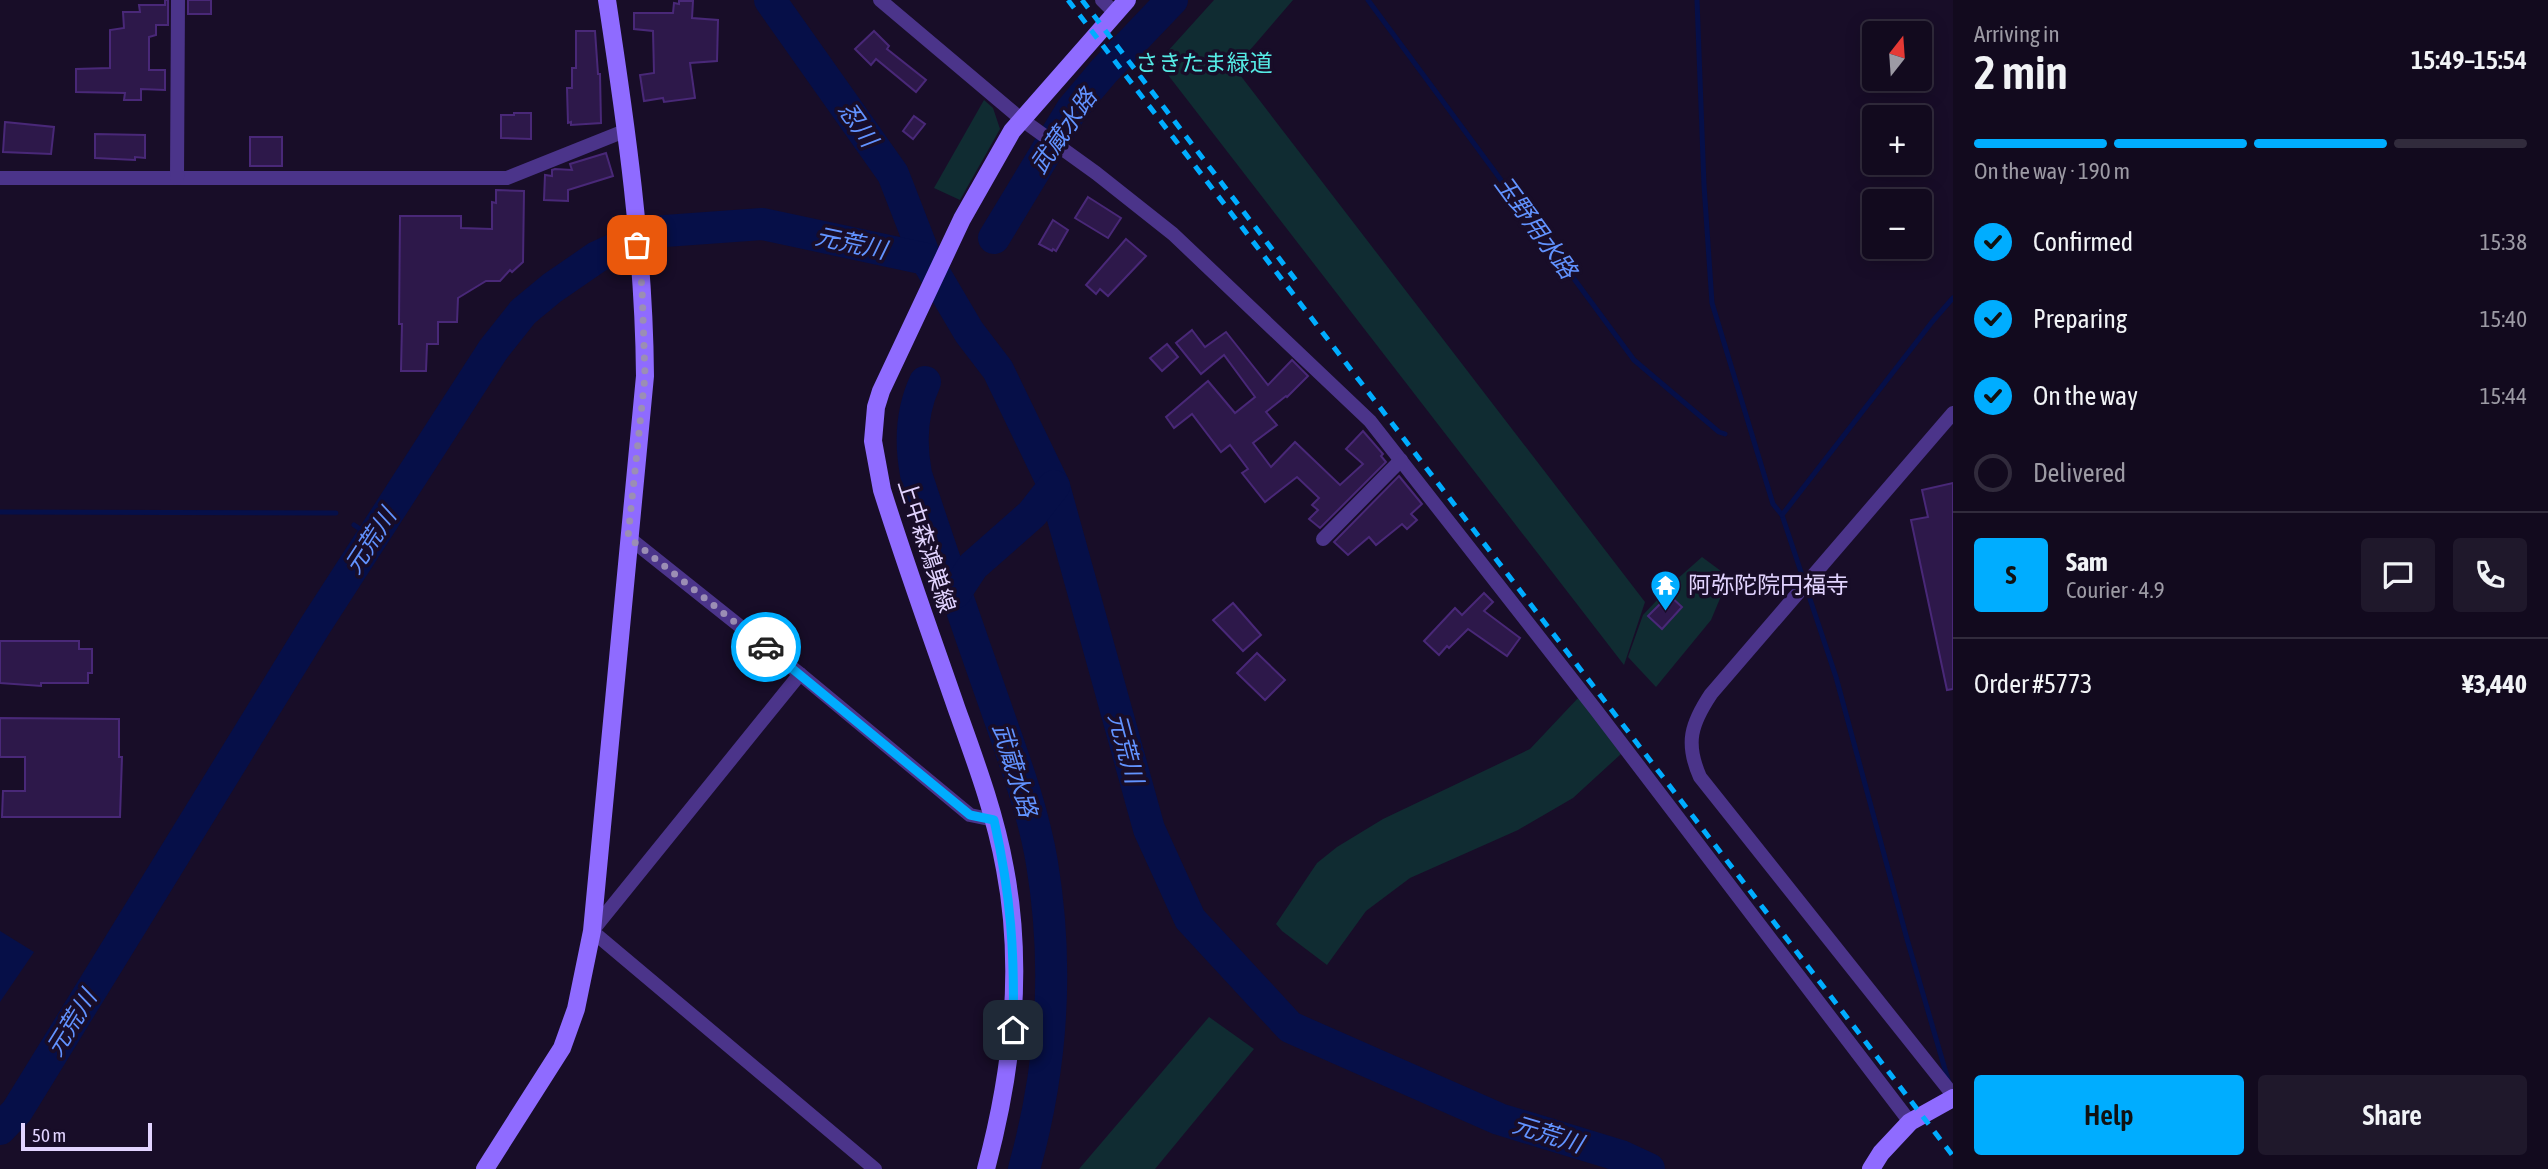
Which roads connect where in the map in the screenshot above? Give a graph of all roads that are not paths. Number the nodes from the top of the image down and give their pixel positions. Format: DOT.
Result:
graph roads {
  1 [pos="178,0"];
  2 [pos="607,0"];
  3 [pos="880,0"];
  4 [pos="1127,0"];
  5 [pos="1108,7"];
  6 [pos="1027,125"];
  7 [pos="626,130"];
  8 [pos="0,178"];
  9 [pos="177,178"];
  10 [pos="1953,413"];
  11 [pos="1401,460"];
  12 [pos="628,537"];
  13 [pos="1323,539"];
  14 [pos="800,674"];
  15 [pos="994,820"];
  16 [pos="592,931"];
  17 [pos="1953,1097"];
  18 [pos="1910,1122"];
  19 [pos="485,1169"];
  20 [pos="875,1169"];
  21 [pos="986,1169"];
  22 [pos="1871,1169"];
  1 -- 9 [label="street"];
  2 -- 7 [label="street"];
  3 -- 6 [label="street"];
  4 -- 5 [label="street, 上中森鴻巣線"];
  5 -- 6 [label="street, 上中森鴻巣線"];
  6 -- 11 [label="street"];
  6 -- 15 [label="street, 上中森鴻巣線"];
  7 -- 9 [label="street"];
  7 -- 12 [label="street"];
  8 -- 9 [label="street"];
  10 -- 17 [label="street"];
  11 -- 13 [label="street"];
  11 -- 18 [label="street"];
  12 -- 14 [label="street"];
  12 -- 16 [label="street"];
  14 -- 15 [label="street"];
  14 -- 16 [label="street"];
  15 -- 21 [label="street, 上中森鴻巣線"];
  16 -- 19 [label="street"];
  16 -- 20 [label="street"];
  17 -- 18 [label="street"];
  18 -- 22 [label="street"];
}
